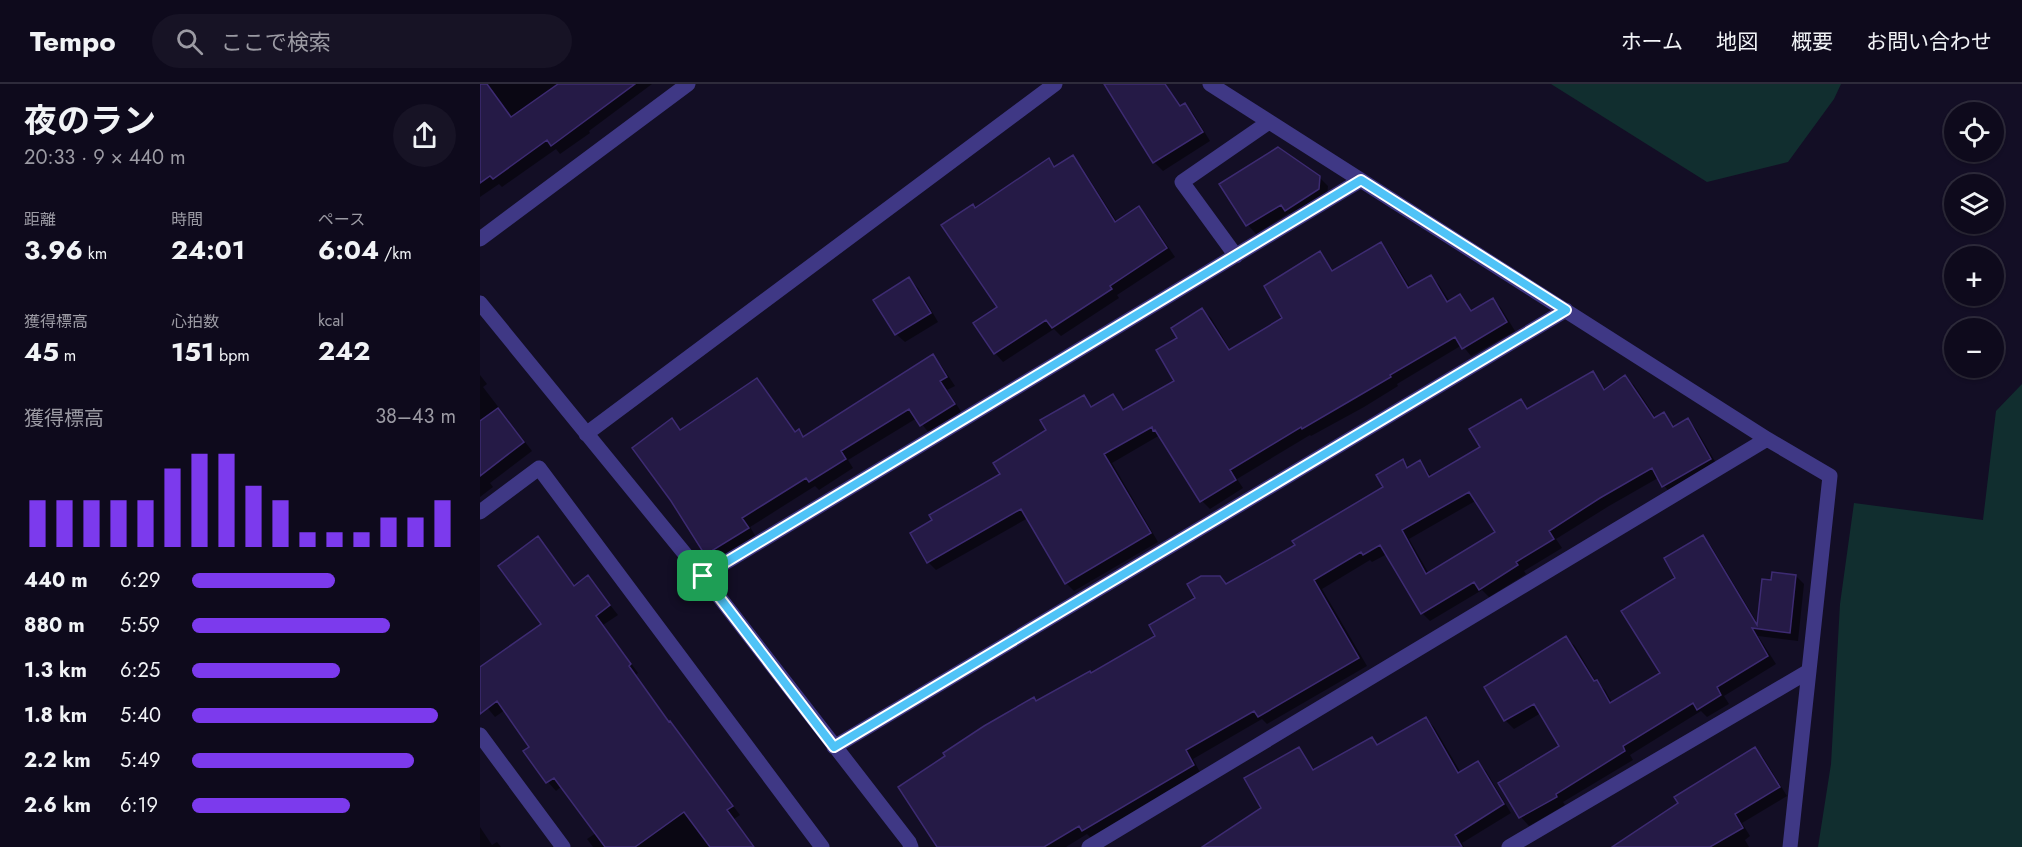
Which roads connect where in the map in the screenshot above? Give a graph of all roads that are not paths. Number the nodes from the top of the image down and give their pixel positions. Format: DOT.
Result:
graph roads {
  1 [pos="688,84"];
  2 [pos="1054,84"];
  3 [pos="1210,84"];
  4 [pos="1269,122"];
  5 [pos="1361,180"];
  6 [pos="480,238"];
  7 [pos="1236,256"];
  8 [pos="480,303"];
  9 [pos="1566,310"];
  10 [pos="586,434"];
  11 [pos="1767,439"];
  12 [pos="480,512"];
  13 [pos="703,576"];
  14 [pos="1809,671"];
  15 [pos="480,735"];
  16 [pos="834,747"];
  17 [pos="563,847"];
  18 [pos="822,847"];
  19 [pos="911,847"];
  20 [pos="1089,847"];
  21 [pos="1509,847"];
  22 [pos="1790,847"];
  1 -- 6 [label="street"];
  2 -- 10 [label="street"];
  3 -- 4 [label="street"];
  4 -- 5 [label="street"];
  4 -- 7 [label="street"];
  5 -- 7 [label="street"];
  5 -- 9 [label="street"];
  7 -- 13 [label="street"];
  8 -- 10 [label="street"];
  9 -- 11 [label="street"];
  9 -- 16 [label="street"];
  10 -- 13 [label="street"];
  11 -- 14 [label="street"];
  11 -- 20 [label="street"];
  12 -- 18 [label="street"];
  13 -- 16 [label="street"];
  14 -- 21 [label="street"];
  14 -- 22 [label="street"];
  15 -- 17 [label="street"];
  16 -- 19 [label="street"];
}
